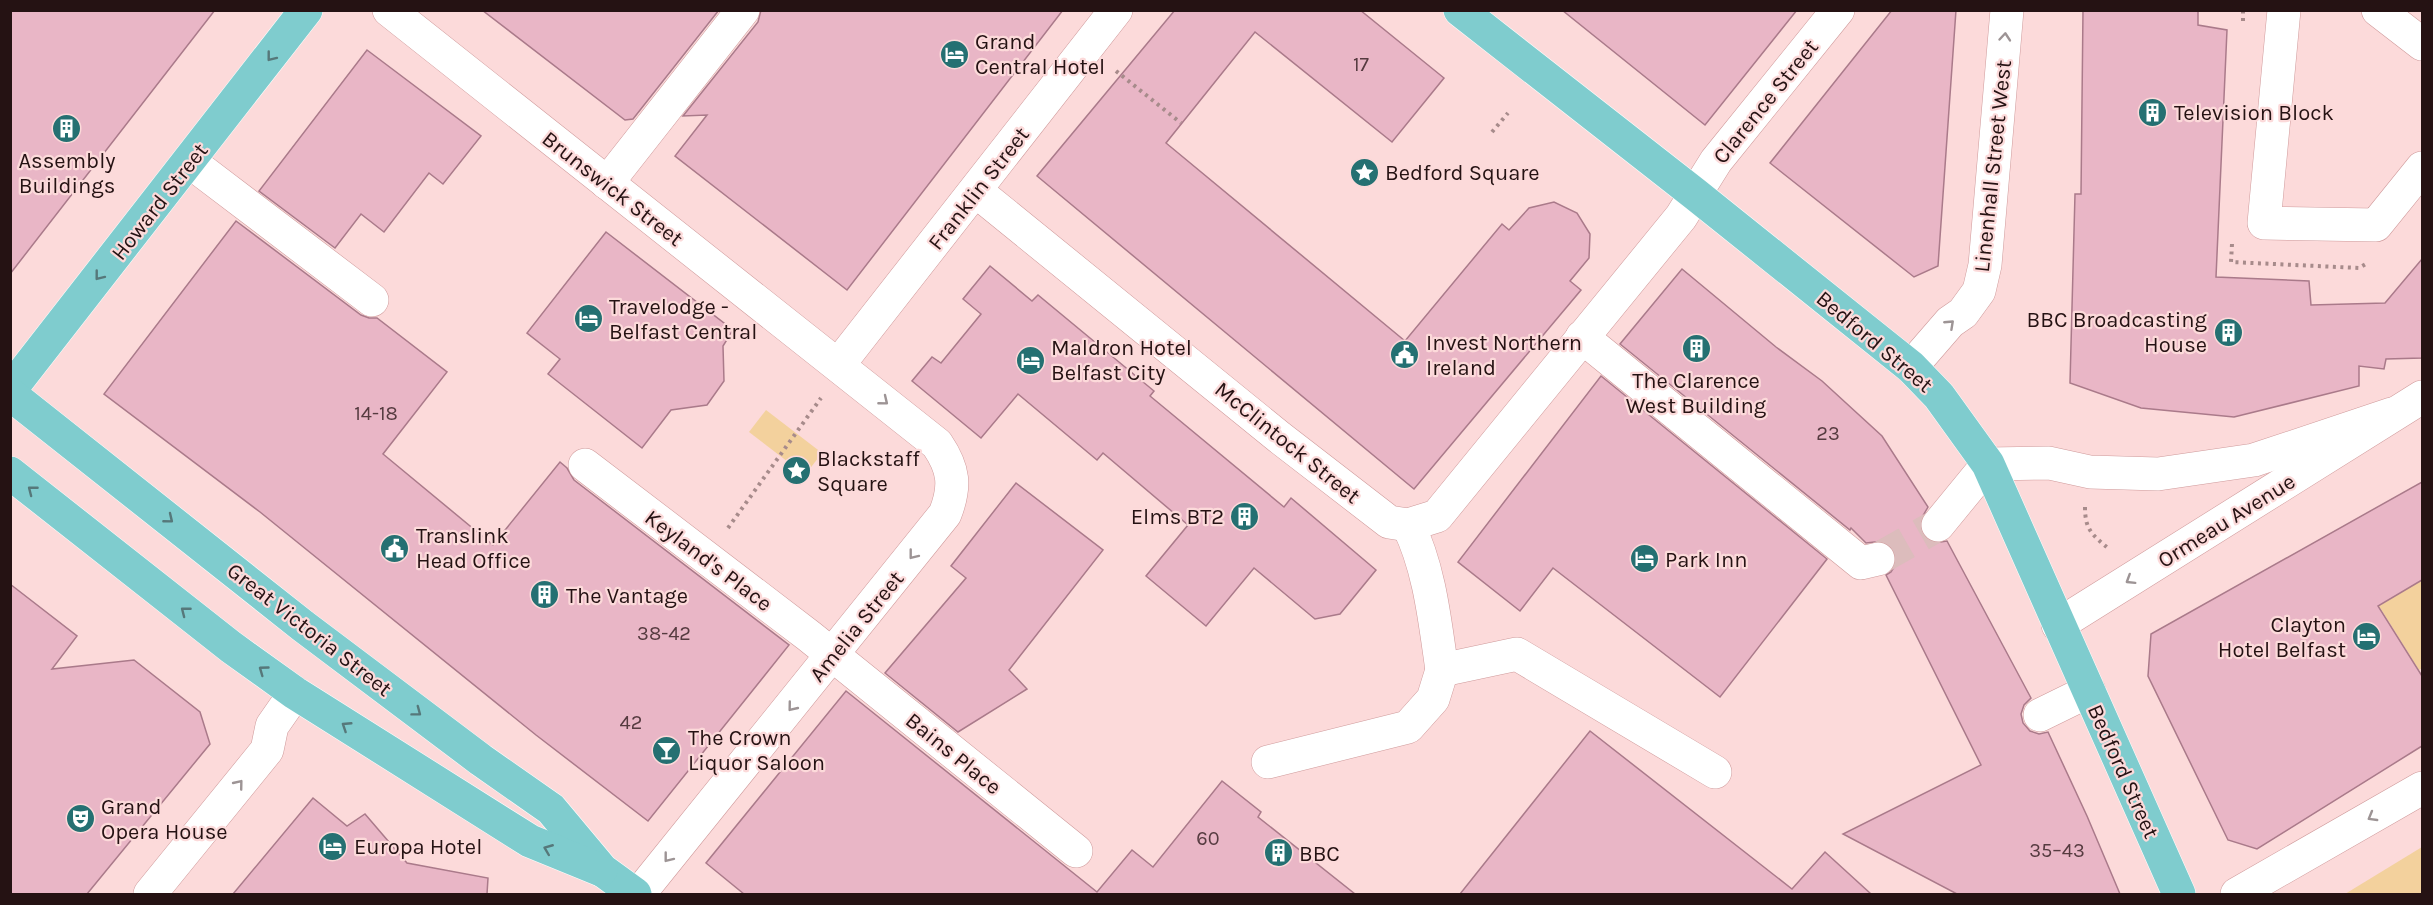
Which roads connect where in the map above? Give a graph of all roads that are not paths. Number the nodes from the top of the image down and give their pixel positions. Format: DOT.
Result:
graph roads {
  1 [pos="306,10"];
  2 [pos="388,10"];
  3 [pos="743,10"];
  4 [pos="1116,10"];
  5 [pos="1460,10"];
  6 [pos="1838,10"];
  7 [pos="2007,10"];
  8 [pos="2284,10"];
  9 [pos="2378,10"];
  10 [pos="2422,44"];
  11 [pos="189,161"];
  12 [pos="2422,168"];
  13 [pos="607,183"];
  14 [pos="976,191"];
  15 [pos="1695,194"];
  16 [pos="372,300"];
  17 [pos="1582,337"];
  18 [pos="838,364"];
  19 [pos="1911,368"];
  20 [pos="10,392"];
  21 [pos="2422,397"];
  22 [pos="2392,414"];
  23 [pos="1988,464"];
  24 [pos="585,465"];
  25 [pos="10,473"];
  26 [pos="1408,525"];
  27 [pos="1938,525"];
  28 [pos="1878,559"];
  29 [pos="2058,624"];
  30 [pos="833,656"];
  31 [pos="1442,670"];
  32 [pos="2089,691"];
  33 [pos="296,693"];
  34 [pos="2040,715"];
  35 [pos="1268,762"];
  36 [pos="1715,772"];
  37 [pos="2422,788"];
  38 [pos="1076,851"];
  39 [pos="602,870"];
  40 [pos="150,894"];
  41 [pos="637,894"];
  42 [pos="2179,894"];
  43 [pos="2237,894"];
  1 -- 11 [label="main road, Howard Street, one-way"];
  2 -- 13 [label="street, Brunswick Street"];
  3 -- 13 [label="street"];
  4 -- 14 [label="street, Franklin Street"];
  5 -- 15 [label="main road, Bedford Street"];
  6 -- 15 [label="street, Clarence Street"];
  19 -- 7 [label="street, Linenhall Street West, one-way"];
  8 -- 12 [label="street"];
  9 -- 10 [label="street"];
  11 -- 16 [label="street"];
  11 -- 20 [label="main road, Howard Street, one-way"];
  13 -- 18 [label="street, Brunswick Street"];
  14 -- 18 [label="street, Franklin Street"];
  14 -- 26 [label="street, McClintock Street"];
  15 -- 17 [label="street, Clarence Street"];
  15 -- 19 [label="main road, Bedford Street"];
  17 -- 26 [label="street, Clarence Street"];
  17 -- 28 [label="street"];
  18 -- 30 [label="street, Amelia Street, one-way"];
  19 -- 23 [label="main road, Bedford Street"];
  20 -- 39 [label="main road, Great Victoria Street, one-way"];
  21 -- 22 [label="street, Ormeau Avenue"];
  22 -- 23 [label="street, Ormeau Avenue"];
  22 -- 29 [label="street, Ormeau Avenue, one-way"];
  23 -- 27 [label="street"];
  23 -- 29 [label="main road, Bedford Street"];
  24 -- 30 [label="street, Keyland's Place"];
  33 -- 25 [label="main road, Great Victoria Street, one-way"];
  26 -- 31 [label="street"];
  29 -- 32 [label="main road, Bedford Street"];
  30 -- 38 [label="street, Bains Place"];
  30 -- 41 [label="street, Amelia Street, one-way"];
  31 -- 35 [label="street"];
  31 -- 36 [label="street"];
  32 -- 34 [label="street"];
  32 -- 42 [label="main road, Bedford Street"];
  39 -- 33 [label="main road, Great Victoria Street, one-way"];
  40 -- 33 [label="street, one-way"];
  37 -- 43 [label="street, one-way"];
  39 -- 41 [label="main road, Great Victoria Street"];
}
